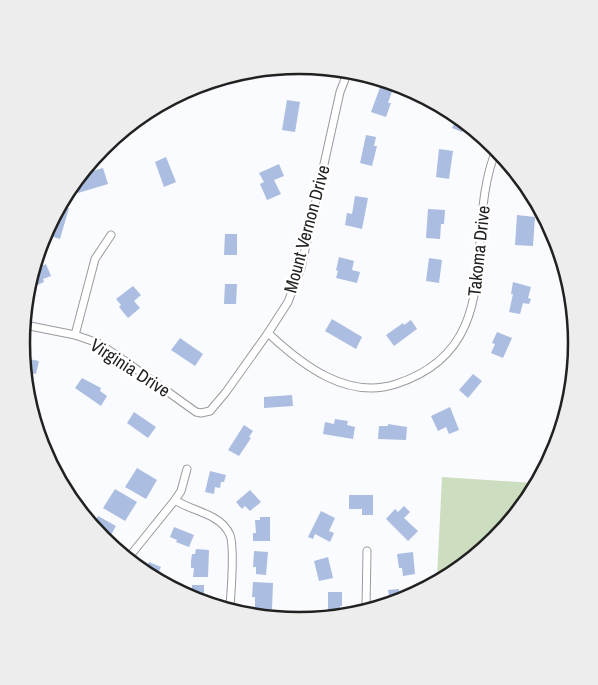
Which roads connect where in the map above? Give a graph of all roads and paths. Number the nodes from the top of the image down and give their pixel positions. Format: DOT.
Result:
graph roads {
  1 [pos="345,78"];
  2 [pos="494,157"];
  3 [pos="111,235"];
  4 [pos="31,326"];
  5 [pos="268,333"];
  6 [pos="75,335"];
  7 [pos="201,413"];
  8 [pos="187,469"];
  9 [pos="175,500"];
  10 [pos="367,551"];
  11 [pos="131,553"];
  12 [pos="230,602"];
  13 [pos="366,603"];
  1 -- 5 [label="street, Mount Vernon Drive"];
  2 -- 5 [label="street, Takoma Drive"];
  3 -- 6 [label="street"];
  4 -- 6 [label="street, Virginia Drive"];
  5 -- 7 [label="street, Mount Vernon Drive"];
  6 -- 7 [label="street, Virginia Drive"];
  8 -- 9 [label="street"];
  9 -- 11 [label="street"];
  9 -- 12 [label="street"];
  10 -- 13 [label="street"];
}
